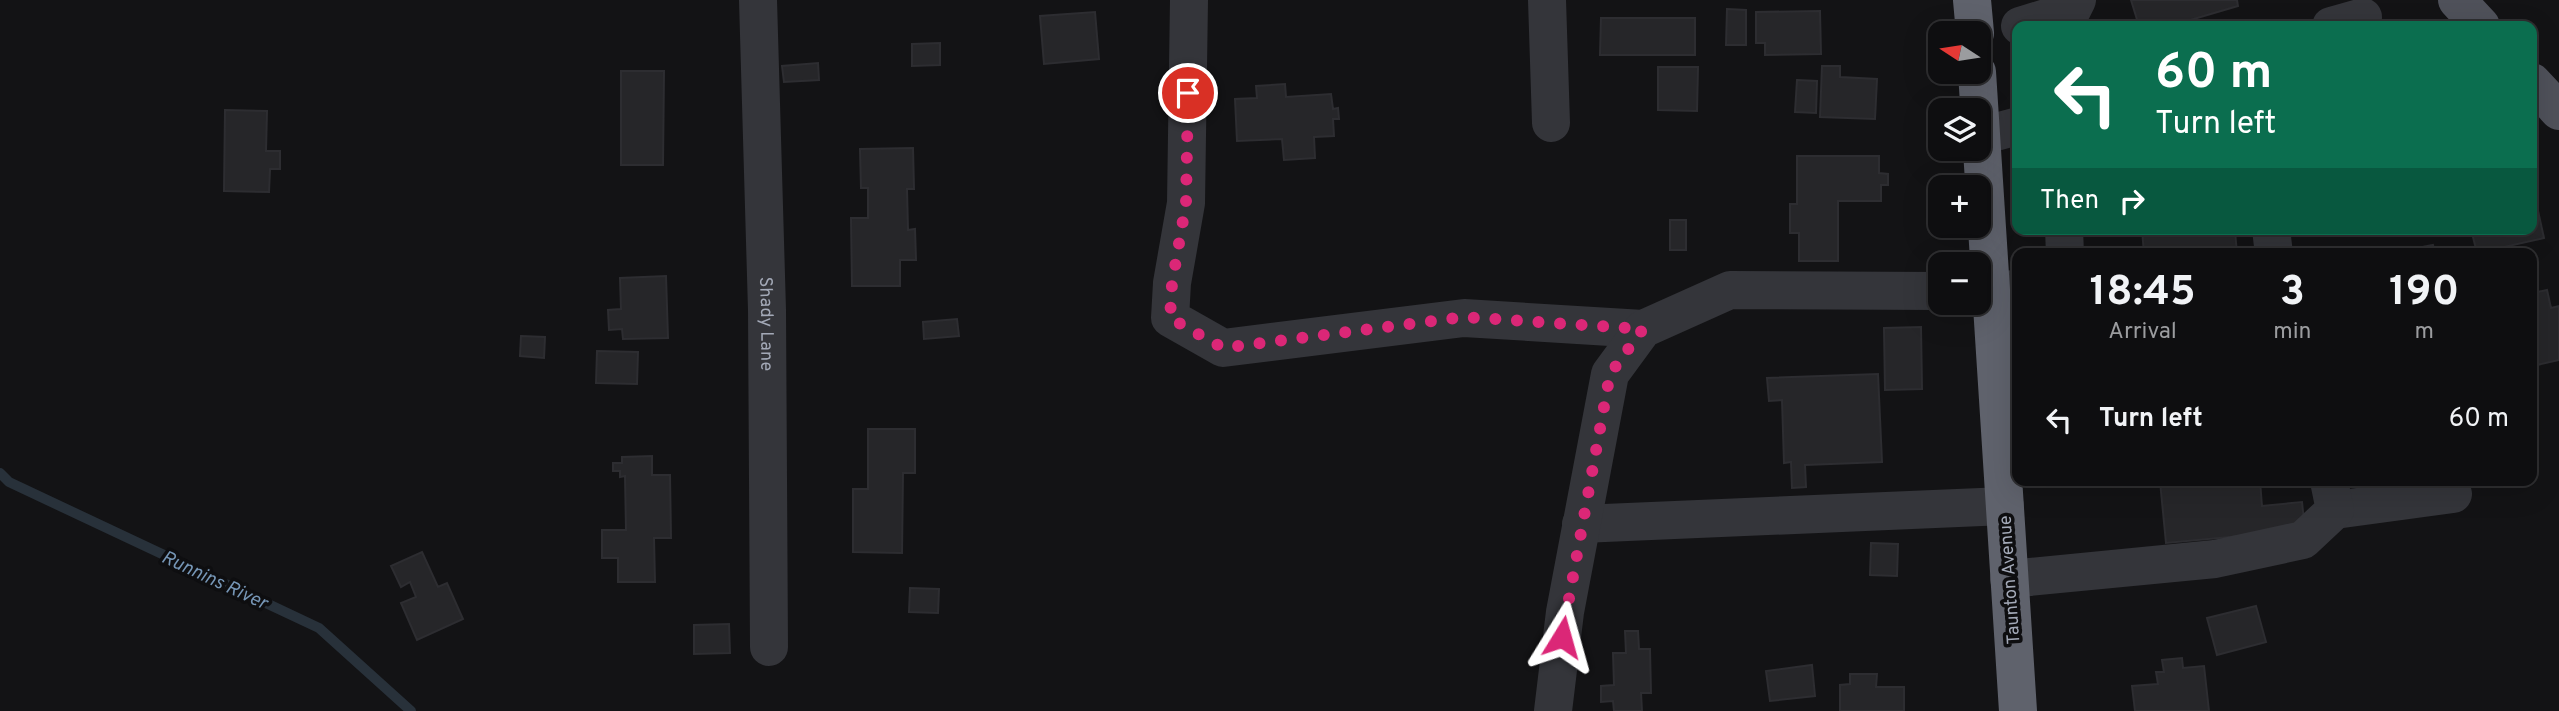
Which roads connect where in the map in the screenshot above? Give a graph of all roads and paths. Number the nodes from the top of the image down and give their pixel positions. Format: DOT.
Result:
graph roads {
  1 [pos="758,0"];
  2 [pos="1189,0"];
  3 [pos="1547,0"];
  4 [pos="1972,0"];
  5 [pos="2077,0"];
  6 [pos="2457,0"];
  7 [pos="1974,21"];
  8 [pos="2038,21"];
  9 [pos="2476,21"];
  10 [pos="2012,29"];
  11 [pos="1992,35"];
  12 [pos="2537,87"];
  13 [pos="2559,111"];
  14 [pos="1551,123"];
  15 [pos="2012,128"];
  16 [pos="1991,133"];
  17 [pos="1983,161"];
  18 [pos="1996,290"];
  19 [pos="1928,291"];
  20 [pos="1643,329"];
  21 [pos="2009,424"];
  22 [pos="2454,494"];
  23 [pos="2332,496"];
  24 [pos="2005,506"];
  25 [pos="1581,524"];
  26 [pos="2009,579"];
  27 [pos="769,647"];
  28 [pos="1553,711"];
  29 [pos="2018,711"];
  1 -- 27 [label="street, Shady Lane"];
  2 -- 20 [label="street"];
  3 -- 14 [label="street"];
  4 -- 7 [label="highway"];
  5 -- 8 [label="street"];
  6 -- 9 [label="main road"];
  10 -- 11 [label="street"];
  12 -- 13 [label="main road"];
  15 -- 16 [label="street"];
  17 -- 18 [label="highway, Taunton Avenue"];
  18 -- 21 [label="highway, Taunton Avenue"];
  19 -- 20 [label="street"];
  20 -- 25 [label="street"];
  21 -- 24 [label="highway, Taunton Avenue"];
  22 -- 23 [label="street"];
  23 -- 26 [label="street"];
  24 -- 25 [label="street"];
  24 -- 26 [label="highway, Taunton Avenue"];
  25 -- 28 [label="street"];
  26 -- 29 [label="highway, Taunton Avenue"];
}
